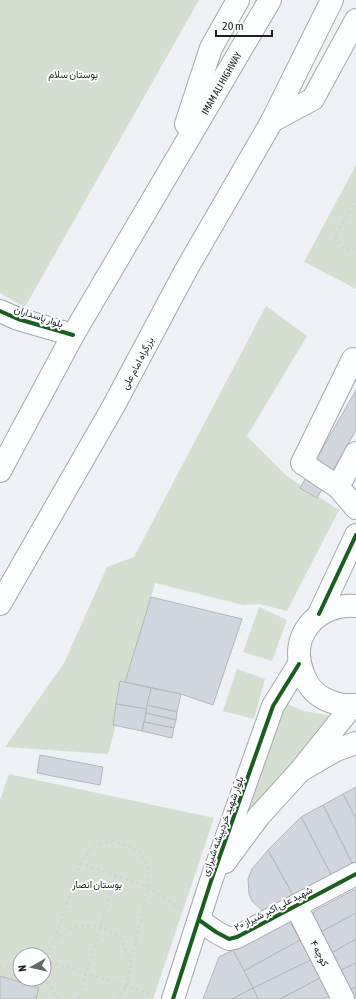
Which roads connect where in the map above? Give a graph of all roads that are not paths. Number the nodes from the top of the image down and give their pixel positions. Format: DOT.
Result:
graph roads {
  1 [pos="238,0"];
  2 [pos="270,0"];
  3 [pos="332,0"];
  4 [pos="356,20"];
  5 [pos="272,121"];
  6 [pos="172,166"];
  7 [pos="0,311"];
  8 [pos="73,335"];
  9 [pos="356,360"];
  10 [pos="356,453"];
  11 [pos="0,471"];
  12 [pos="338,487"];
  13 [pos="356,508"];
  14 [pos="356,535"];
  15 [pos="0,604"];
  16 [pos="356,606"];
  17 [pos="320,614"];
  18 [pos="299,664"];
  19 [pos="354,705"];
  20 [pos="356,743"];
  21 [pos="300,771"];
  22 [pos="356,874"];
  23 [pos="211,881"];
  24 [pos="296,906"];
  25 [pos="199,920"];
  26 [pos="167,998"];
  27 [pos="343,999"];
  1 -- 6 [label="main road"];
  2 -- 6 [label="main road, IMAM ALI HIGHWAY"];
  3 -- 5 [label="main road"];
  4 -- 5 [label="main road"];
  5 -- 15 [label="main road, بزرگراه امام علی"];
  6 -- 8 [label="main road"];
  7 -- 8 [label="main road, بلوار پاسداران"];
  8 -- 11 [label="main road"];
  9 -- 12 [label="main road"];
  10 -- 12 [label="main road"];
  12 -- 13 [label="main road"];
  14 -- 17 [label="main road"];
  16 -- 17 [label="main road"];
  17 -- 18 [label="main road"];
  18 -- 19 [label="main road"];
  18 -- 23 [label="main road, بلوار شهید خردپیشه شیرازی"];
  19 -- 21 [label="main road, بلوار شهید خردپیشه شیرازی"];
  20 -- 21 [label="main road"];
  21 -- 23 [label="main road, بلوار شهید خردپیشه شیرازی"];
  22 -- 24 [label="main road, شهید علی اکبر شیراز ۲۰"];
  23 -- 25 [label="main road, بلوار شهید خردپیشه شیرازی"];
  24 -- 25 [label="main road, شهید علی اکبر شیراز ۲۰"];
  24 -- 27 [label="main road, کوچه ۴"];
  25 -- 26 [label="main road, بلوار شهید خردپیشه شیرازی"];
}
